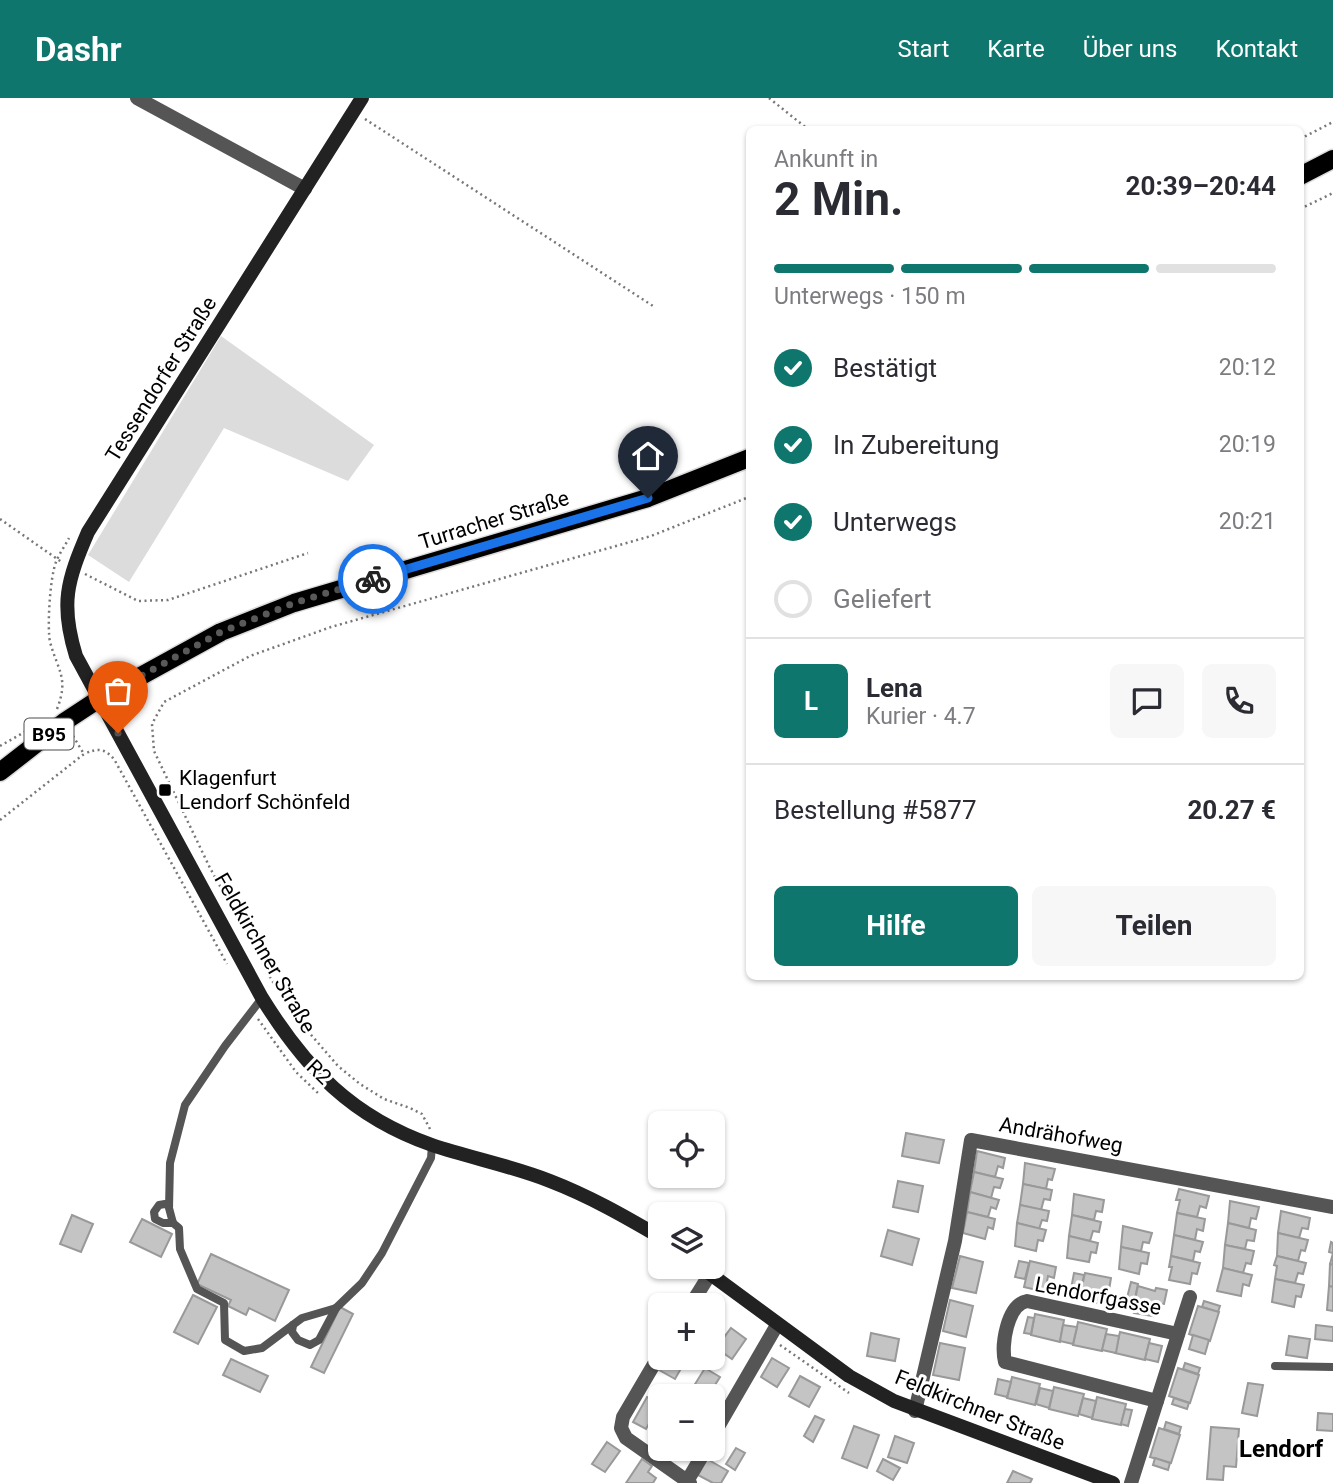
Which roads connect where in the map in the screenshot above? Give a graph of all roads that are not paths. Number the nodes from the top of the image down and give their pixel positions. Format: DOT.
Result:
graph roads {
  1 [pos="137,98"];
  2 [pos="362,98"];
  3 [pos="1333,159"];
  4 [pos="1304,174"];
  5 [pos="305,189"];
  6 [pos="746,459"];
  7 [pos="99,699"];
  8 [pos="0,772"];
  9 [pos="257,1004"];
  10 [pos="432,1145"];
  11 [pos="169,1206"];
  12 [pos="1333,1207"];
  13 [pos="173,1223"];
  14 [pos="648,1230"];
  15 [pos="718,1279"];
  16 [pos="1190,1297"];
  17 [pos="336,1308"];
  18 [pos="293,1325"];
  19 [pos="777,1325"];
  20 [pos="1178,1334"];
  21 [pos="1275,1366"];
  22 [pos="1333,1367"];
  23 [pos="651,1370"];
  24 [pos="1157,1401"];
  25 [pos="915,1410"];
  26 [pos="725,1415"];
  27 [pos="699,1461"];
  28 [pos="688,1482"];
  29 [pos="1113,1483"];
  30 [pos="1131,1483"];
  1 -- 5 [label="street"];
  2 -- 5 [label="main road, Tessendorfer Straße"];
  3 -- 4 [label="main road"];
  5 -- 7 [label="main road, Tessendorfer Straße"];
  6 -- 7 [label="main road, Turracher Straße / B95"];
  7 -- 8 [label="main road, Turracher Straße / B95"];
  7 -- 9 [label="main road, Feldkirchner Straße"];
  9 -- 10 [label="main road, Feldkirchner Straße"];
  9 -- 11 [label="lane"];
  10 -- 14 [label="main road, Feldkirchner Straße"];
  10 -- 17 [label="lane"];
  11 -- 13 [label="lane"];
  11 -- 13 [label="lane"];
  12 -- 25 [label="street, Andrähofweg"];
  13 -- 18 [label="lane"];
  15 -- 19 [label="main road, Feldkirchner Straße"];
  16 -- 20 [label="street, Lendorfgasse"];
  17 -- 18 [label="lane"];
  17 -- 18 [label="lane"];
  19 -- 25 [label="main road, Feldkirchner Straße"];
  19 -- 26 [label="street"];
  20 -- 24 [label="street, Lendorfgasse"];
  20 -- 24 [label="street, Lendorfgasse"];
  21 -- 22 [label="lane"];
  23 -- 28 [label="street"];
  24 -- 30 [label="street, Lendorfgasse"];
  25 -- 29 [label="main road, Feldkirchner Straße"];
  27 -- 28 [label="street"];
}
